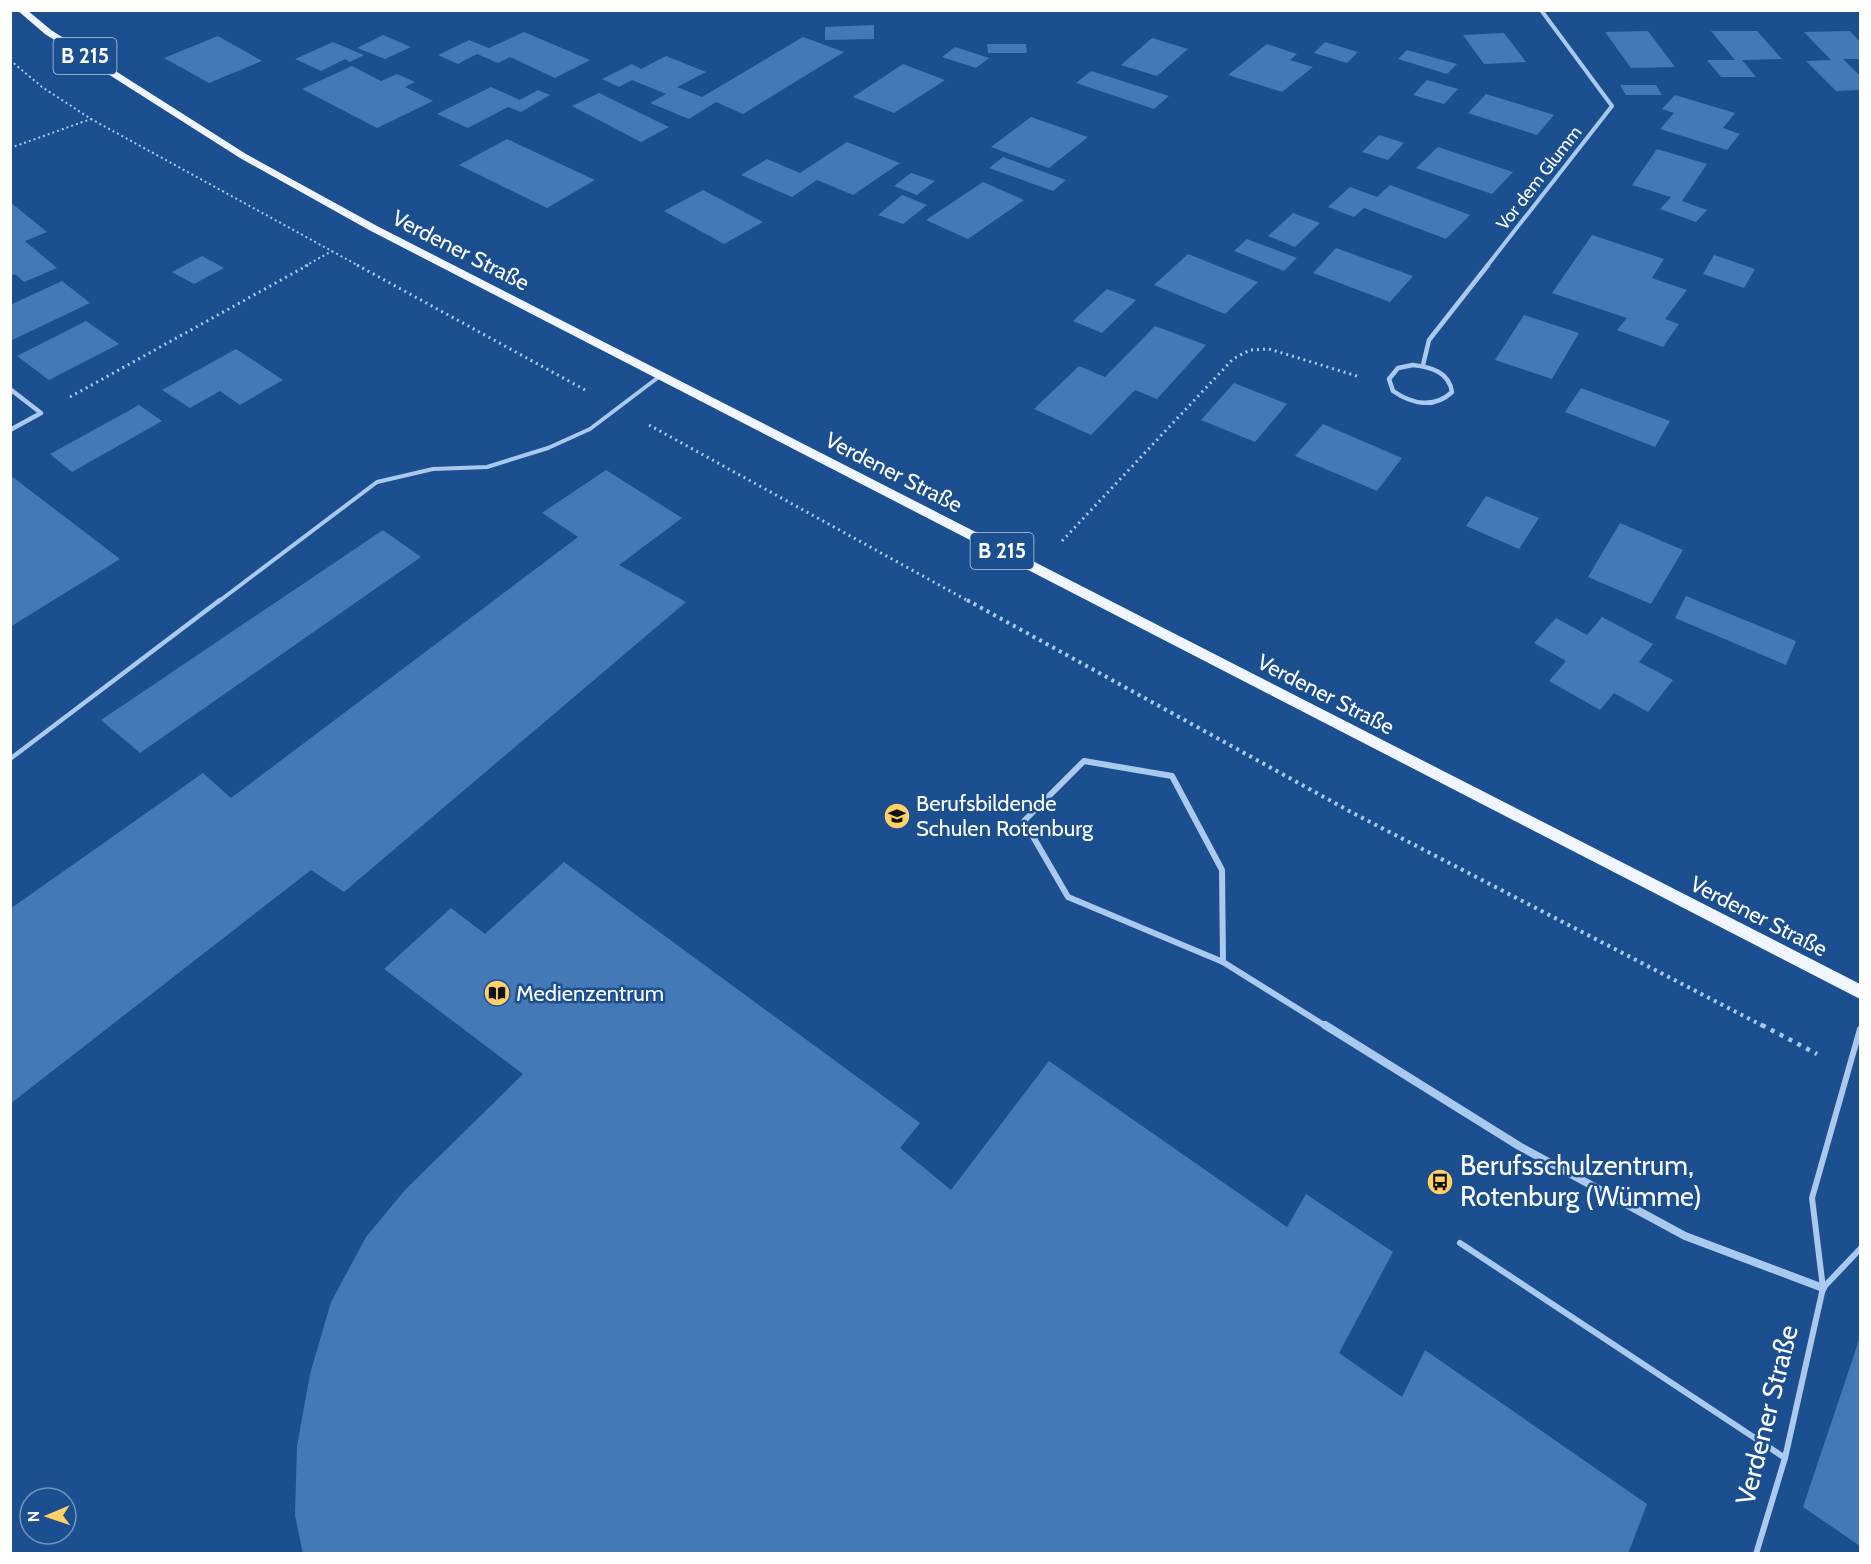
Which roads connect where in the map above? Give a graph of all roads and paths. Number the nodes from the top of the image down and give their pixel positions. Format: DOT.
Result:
graph roads {
  1 [pos="1541,10"];
  2 [pos="27,13"];
  3 [pos="10,60"];
  4 [pos="91,119"];
  5 [pos="10,148"];
  6 [pos="332,251"];
  7 [pos="1423,365"];
  8 [pos="660,376"];
  9 [pos="1390,385"];
  10 [pos="10,389"];
  11 [pos="619,409"];
  12 [pos="40,413"];
  13 [pos="10,430"];
  14 [pos="1036,569"];
  15 [pos="10,759"];
  16 [pos="1223,962"];
  17 [pos="1860,992"];
  18 [pos="1860,1029"];
  19 [pos="1849,1071"];
  20 [pos="1460,1243"];
  21 [pos="1860,1249"];
  22 [pos="1823,1288"];
  23 [pos="1785,1458"];
  24 [pos="1756,1554"];
  1 -- 7 [label="street, Vor dem Glumm"];
  2 -- 8 [label="main road, Verdener Straße / B 215"];
  3 -- 4 [label="path"];
  4 -- 5 [label="path"];
  4 -- 6 [label="path"];
  6 -- 11 [label="path"];
  6 -- 12 [label="path"];
  7 -- 9 [label="street"];
  7 -- 9 [label="street"];
  8 -- 11 [label="lane"];
  8 -- 14 [label="main road, Verdener Straße / B 215"];
  9 -- 14 [label="path"];
  10 -- 12 [label="street"];
  11 -- 15 [label="lane"];
  11 -- 19 [label="path"];
  12 -- 13 [label="street"];
  14 -- 17 [label="main road, Verdener Straße / B 215"];
  16 -- 16 [label="street"];
  16 -- 22 [label="street"];
  18 -- 19 [label="lane, Verdener Straße"];
  19 -- 22 [label="lane, Verdener Straße"];
  20 -- 23 [label="lane"];
  21 -- 22 [label="lane"];
  22 -- 23 [label="lane, Verdener Straße"];
  23 -- 24 [label="lane, Verdener Straße"];
}
